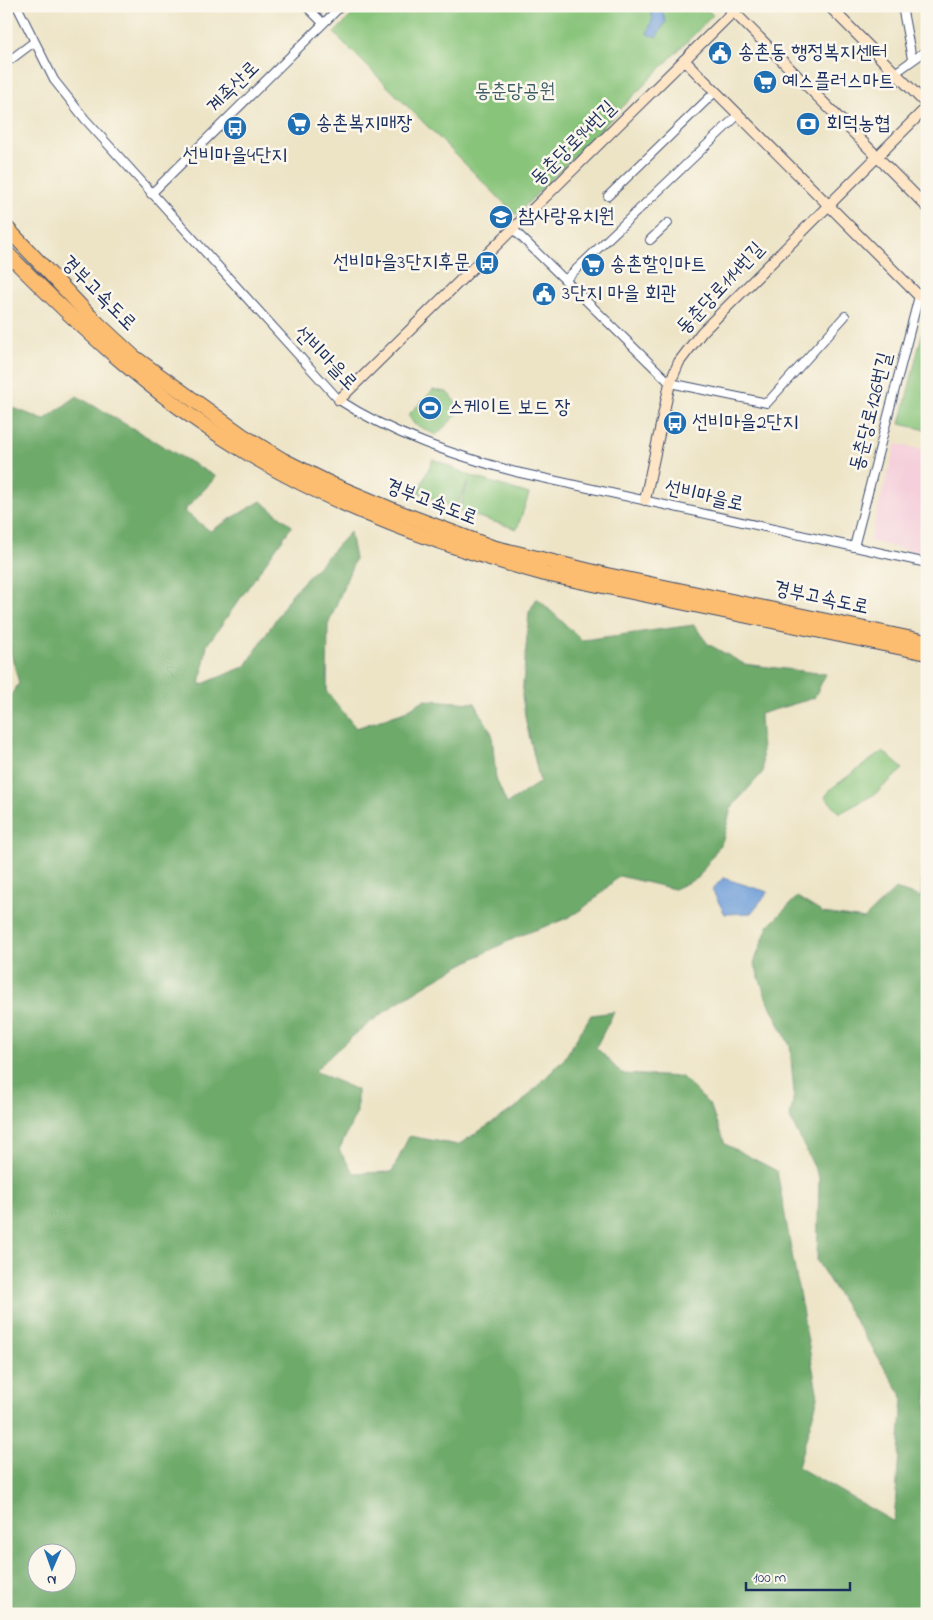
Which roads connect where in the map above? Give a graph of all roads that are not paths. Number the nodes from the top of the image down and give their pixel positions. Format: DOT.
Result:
graph roads {
  1 [pos="17,6"];
  2 [pos="306,6"];
  3 [pos="341,6"];
  4 [pos="829,6"];
  5 [pos="902,6"];
  6 [pos="733,8"];
  7 [pos="323,23"];
  8 [pos="34,42"];
  9 [pos="927,50"];
  10 [pos="912,59"];
  11 [pos="684,60"];
  12 [pos="6,63"];
  13 [pos="895,73"];
  14 [pos="715,92"];
  15 [pos="927,106"];
  16 [pos="738,115"];
  17 [pos="876,156"];
  18 [pos="151,194"];
  19 [pos="608,196"];
  20 [pos="827,205"];
  21 [pos="927,207"];
  22 [pos="668,223"];
  23 [pos="6,227"];
  24 [pos="513,229"];
  25 [pos="650,240"];
  26 [pos="6,252"];
  27 [pos="565,280"];
  28 [pos="927,288"];
  29 [pos="918,296"];
  30 [pos="845,316"];
  31 [pos="670,383"];
  32 [pos="338,400"];
  33 [pos="645,500"];
  34 [pos="854,547"];
  35 [pos="927,563"];
  36 [pos="927,642"];
  37 [pos="927,653"];
  1 -- 8 [label="street, 선비마을로"];
  2 -- 7 [label="street"];
  3 -- 7 [label="street, 계족산로"];
  4 -- 13 [label="main road"];
  5 -- 10 [label="street"];
  6 -- 11 [label="main road, 동춘당로94번길"];
  6 -- 17 [label="main road"];
  7 -- 18 [label="street, 계족산로"];
  8 -- 12 [label="street"];
  8 -- 18 [label="street, 선비마을로"];
  9 -- 10 [label="street"];
  10 -- 13 [label="street"];
  11 -- 14 [label="main road"];
  11 -- 24 [label="main road, 동춘당로94번길"];
  13 -- 15 [label="main road"];
  14 -- 16 [label="main road"];
  14 -- 19 [label="street"];
  15 -- 17 [label="main road, 동춘당로114번길"];
  16 -- 20 [label="main road"];
  16 -- 27 [label="street"];
  17 -- 20 [label="main road, 동춘당로114번길"];
  17 -- 21 [label="main road"];
  18 -- 32 [label="street, 선비마을로"];
  20 -- 29 [label="main road"];
  20 -- 31 [label="main road, 동춘당로114번길"];
  22 -- 25 [label="street"];
  23 -- 36 [label="highway, 경부고속도로"];
  24 -- 27 [label="street"];
  24 -- 32 [label="main road, 동춘당로94번길"];
  26 -- 37 [label="highway, 경부고속도로"];
  27 -- 31 [label="street"];
  28 -- 29 [label="street"];
  29 -- 34 [label="street, 동춘당로126번길"];
  30 -- 31 [label="street"];
  31 -- 33 [label="main road, 동춘당로114번길"];
  32 -- 33 [label="street, 선비마을로"];
  33 -- 34 [label="street, 선비마을로"];
  34 -- 35 [label="street, 선비마을로"];
}
